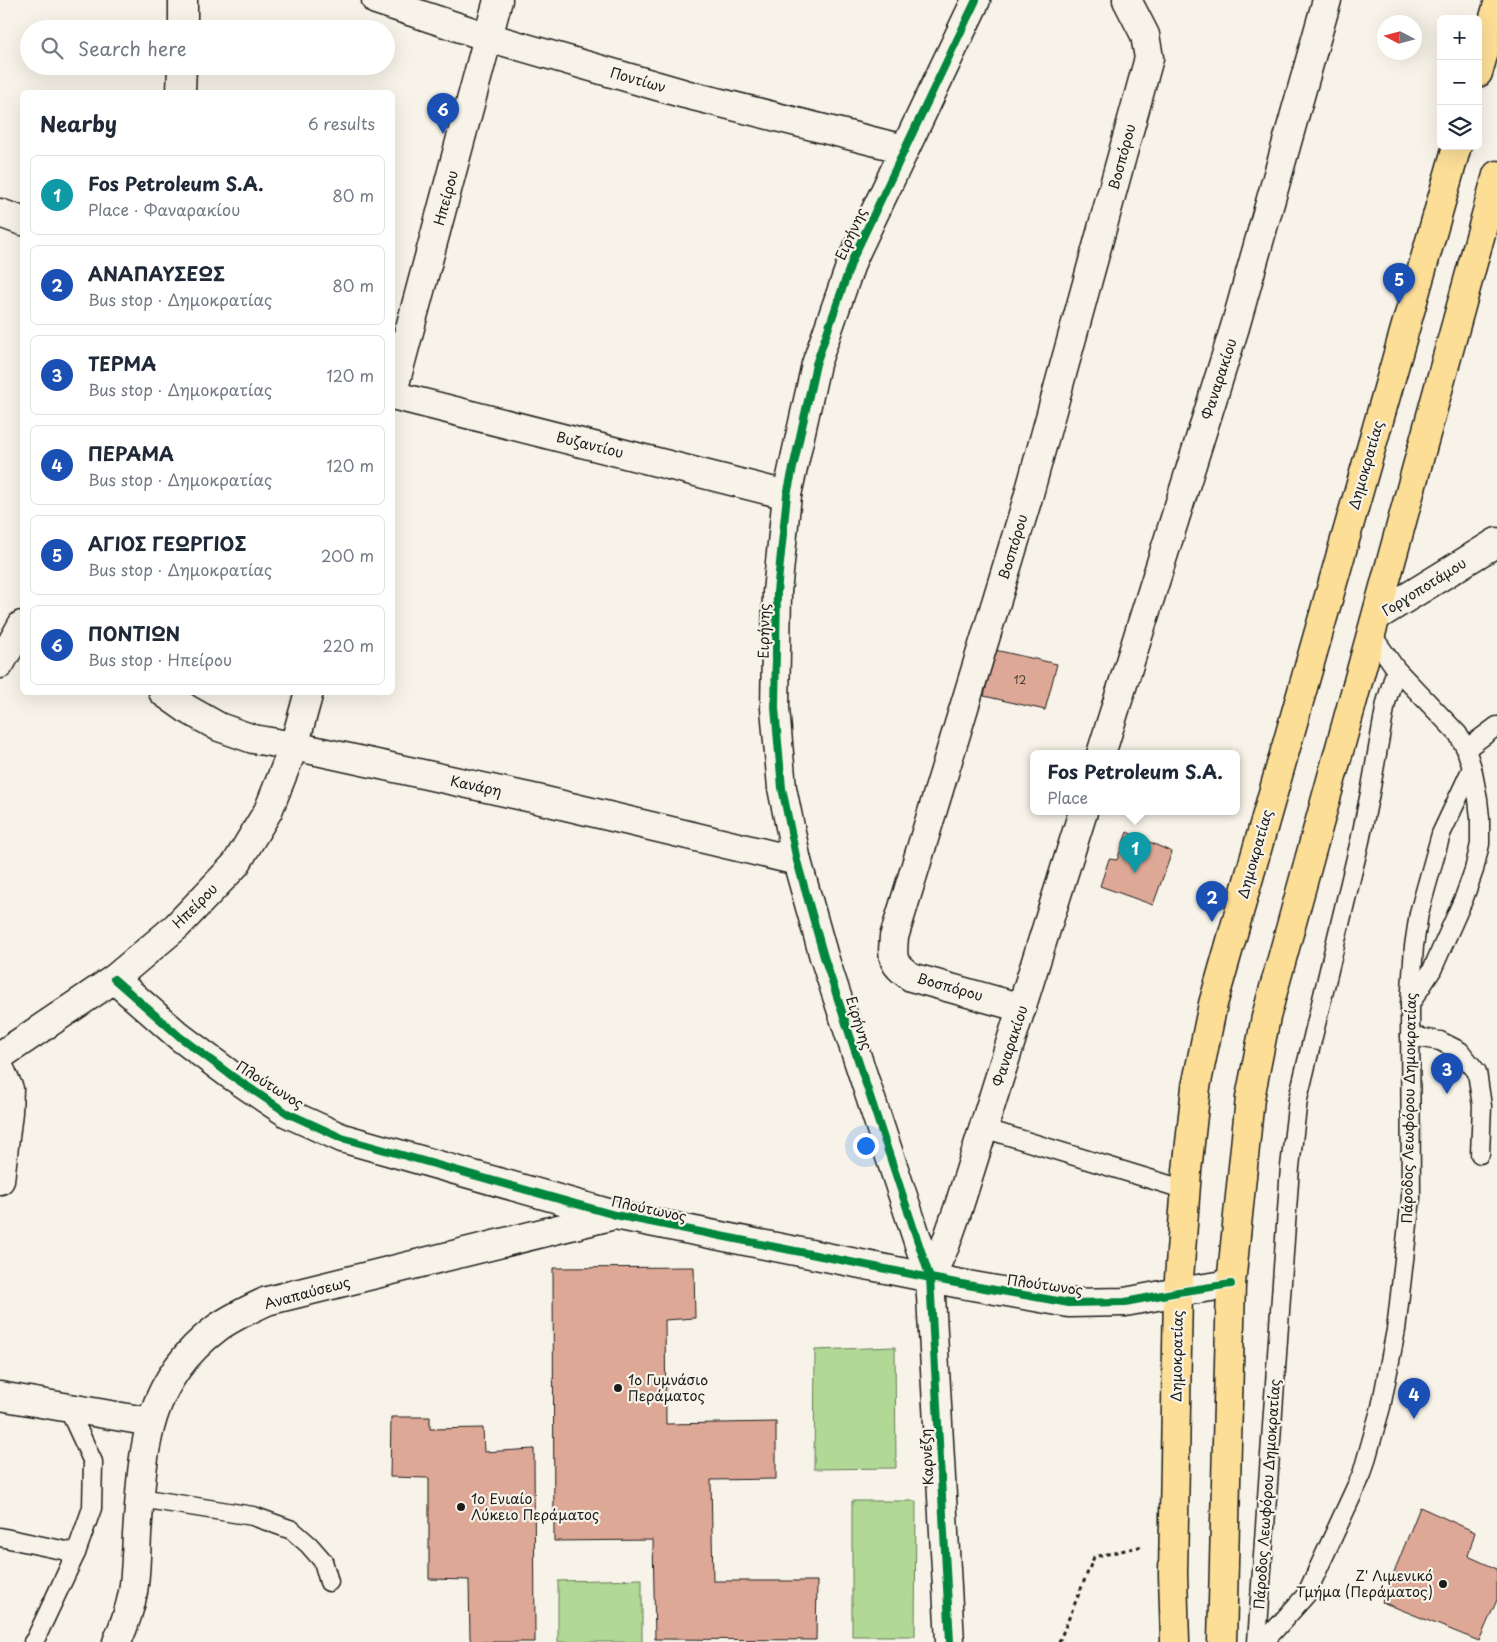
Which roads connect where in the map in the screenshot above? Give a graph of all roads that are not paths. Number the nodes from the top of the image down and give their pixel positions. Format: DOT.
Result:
graph roads {
  1 [pos="184,0"];
  2 [pos="376,0"];
  3 [pos="498,0"];
  4 [pos="976,0"];
  5 [pos="1128,0"];
  6 [pos="1327,0"];
  7 [pos="1497,7"];
  8 [pos="183,20"];
  9 [pos="488,38"];
  10 [pos="1482,60"];
  11 [pos="182,75"];
  12 [pos="181,90"];
  13 [pos="904,149"];
  14 [pos="1456,150"];
  15 [pos="1497,175"];
  16 [pos="0,213"];
  17 [pos="20,220"];
  18 [pos="395,384"];
  19 [pos="395,396"];
  20 [pos="787,496"];
  21 [pos="1497,542"];
  22 [pos="1374,626"];
  23 [pos="20,629"];
  24 [pos="0,664"];
  25 [pos="1396,669"];
  26 [pos="167,695"];
  27 [pos="308,695"];
  28 [pos="1497,726"];
  29 [pos="294,746"];
  30 [pos="1466,749"];
  31 [pos="1102,750"];
  32 [pos="1472,768"];
  33 [pos="1083,815"];
  34 [pos="797,861"];
  35 [pos="114,979"];
  36 [pos="1410,1005"];
  37 [pos="1022,1008"];
  38 [pos="1410,1036"];
  39 [pos="0,1056"];
  40 [pos="0,1069"];
  41 [pos="983,1128"];
  42 [pos="1480,1154"];
  43 [pos="0,1180"];
  44 [pos="1186,1190"];
  45 [pos="615,1216"];
  46 [pos="930,1278"];
  47 [pos="1231,1284"];
  48 [pos="1178,1292"];
  49 [pos="0,1396"];
  50 [pos="68,1408"];
  51 [pos="151,1422"];
  52 [pos="140,1498"];
  53 [pos="0,1537"];
  54 [pos="76,1553"];
  55 [pos="329,1582"];
  56 [pos="950,1638"];
  57 [pos="32,1642"];
  58 [pos="117,1642"];
  59 [pos="1175,1642"];
  60 [pos="1222,1642"];
  61 [pos="1257,1642"];
  62 [pos="1264,1642"];
  1 -- 8 [label="street"];
  2 -- 9 [label="street, Ποντίων"];
  3 -- 9 [label="street, Ηπείρου"];
  4 -- 13 [label="street, Ειρήνης"];
  5 -- 37 [label="street, Βοσπόρου"];
  6 -- 31 [label="street, Φαναρακίου"];
  7 -- 10 [label="main road"];
  9 -- 13 [label="street, Ποντίων"];
  9 -- 18 [label="street, Ηπείρου"];
  11 -- 12 [label="street"];
  13 -- 20 [label="street, Ειρήνης"];
  14 -- 44 [label="main road, Δημοκρατίας"];
  15 -- 22 [label="main road"];
  16 -- 17 [label="street"];
  19 -- 20 [label="street, Βυζαντίου"];
  20 -- 34 [label="street, Ειρήνης"];
  21 -- 22 [label="street, Γοργοποτάμου"];
  22 -- 25 [label="lane"];
  22 -- 47 [label="main road"];
  23 -- 24 [label="street"];
  25 -- 30 [label="lane"];
  25 -- 61 [label="lane, Πάροδος Λεωφόρου Δημοκρατίας"];
  26 -- 29 [label="street, Κανάρη"];
  27 -- 29 [label="street, Ηπείρου"];
  28 -- 30 [label="lane"];
  29 -- 34 [label="street, Κανάρη"];
  29 -- 35 [label="street, Ηπείρου"];
  30 -- 32 [label="lane"];
  32 -- 36 [label="lane, Πάροδος Λεωφόρου Δημοκρατίας"];
  32 -- 36 [label="lane"];
  33 -- 37 [label="street, Φαναρακίου"];
  34 -- 46 [label="street, Ειρήνης"];
  35 -- 39 [label="street, Ηπείρου"];
  35 -- 45 [label="street, Πλούτωνος"];
  36 -- 38 [label="lane, Πάροδος Λεωφόρου Δημοκρατίας"];
  37 -- 41 [label="street, Φαναρακίου"];
  38 -- 42 [label="lane"];
  38 -- 62 [label="lane, Πάροδος Λεωφόρου Δημοκρατίας"];
  40 -- 43 [label="street"];
  41 -- 44 [label="lane"];
  41 -- 46 [label="street, Φαναρακίου"];
  44 -- 48 [label="main road, Δημοκρατίας"];
  45 -- 46 [label="street, Πλούτωνος"];
  45 -- 51 [label="street, Αναπαύσεως"];
  46 -- 48 [label="street, Πλούτωνος"];
  46 -- 56 [label="street, Καρνέζη"];
  47 -- 48 [label="street, Πλούτωνος"];
  47 -- 60 [label="main road"];
  48 -- 59 [label="main road, Δημοκρατίας"];
  49 -- 50 [label="street"];
  50 -- 51 [label="street"];
  50 -- 54 [label="lane"];
  51 -- 52 [label="street, Αναπαύσεως"];
  52 -- 55 [label="lane"];
  52 -- 58 [label="street, Αναπαύσεως"];
  53 -- 54 [label="lane"];
  54 -- 57 [label="lane"];
}
